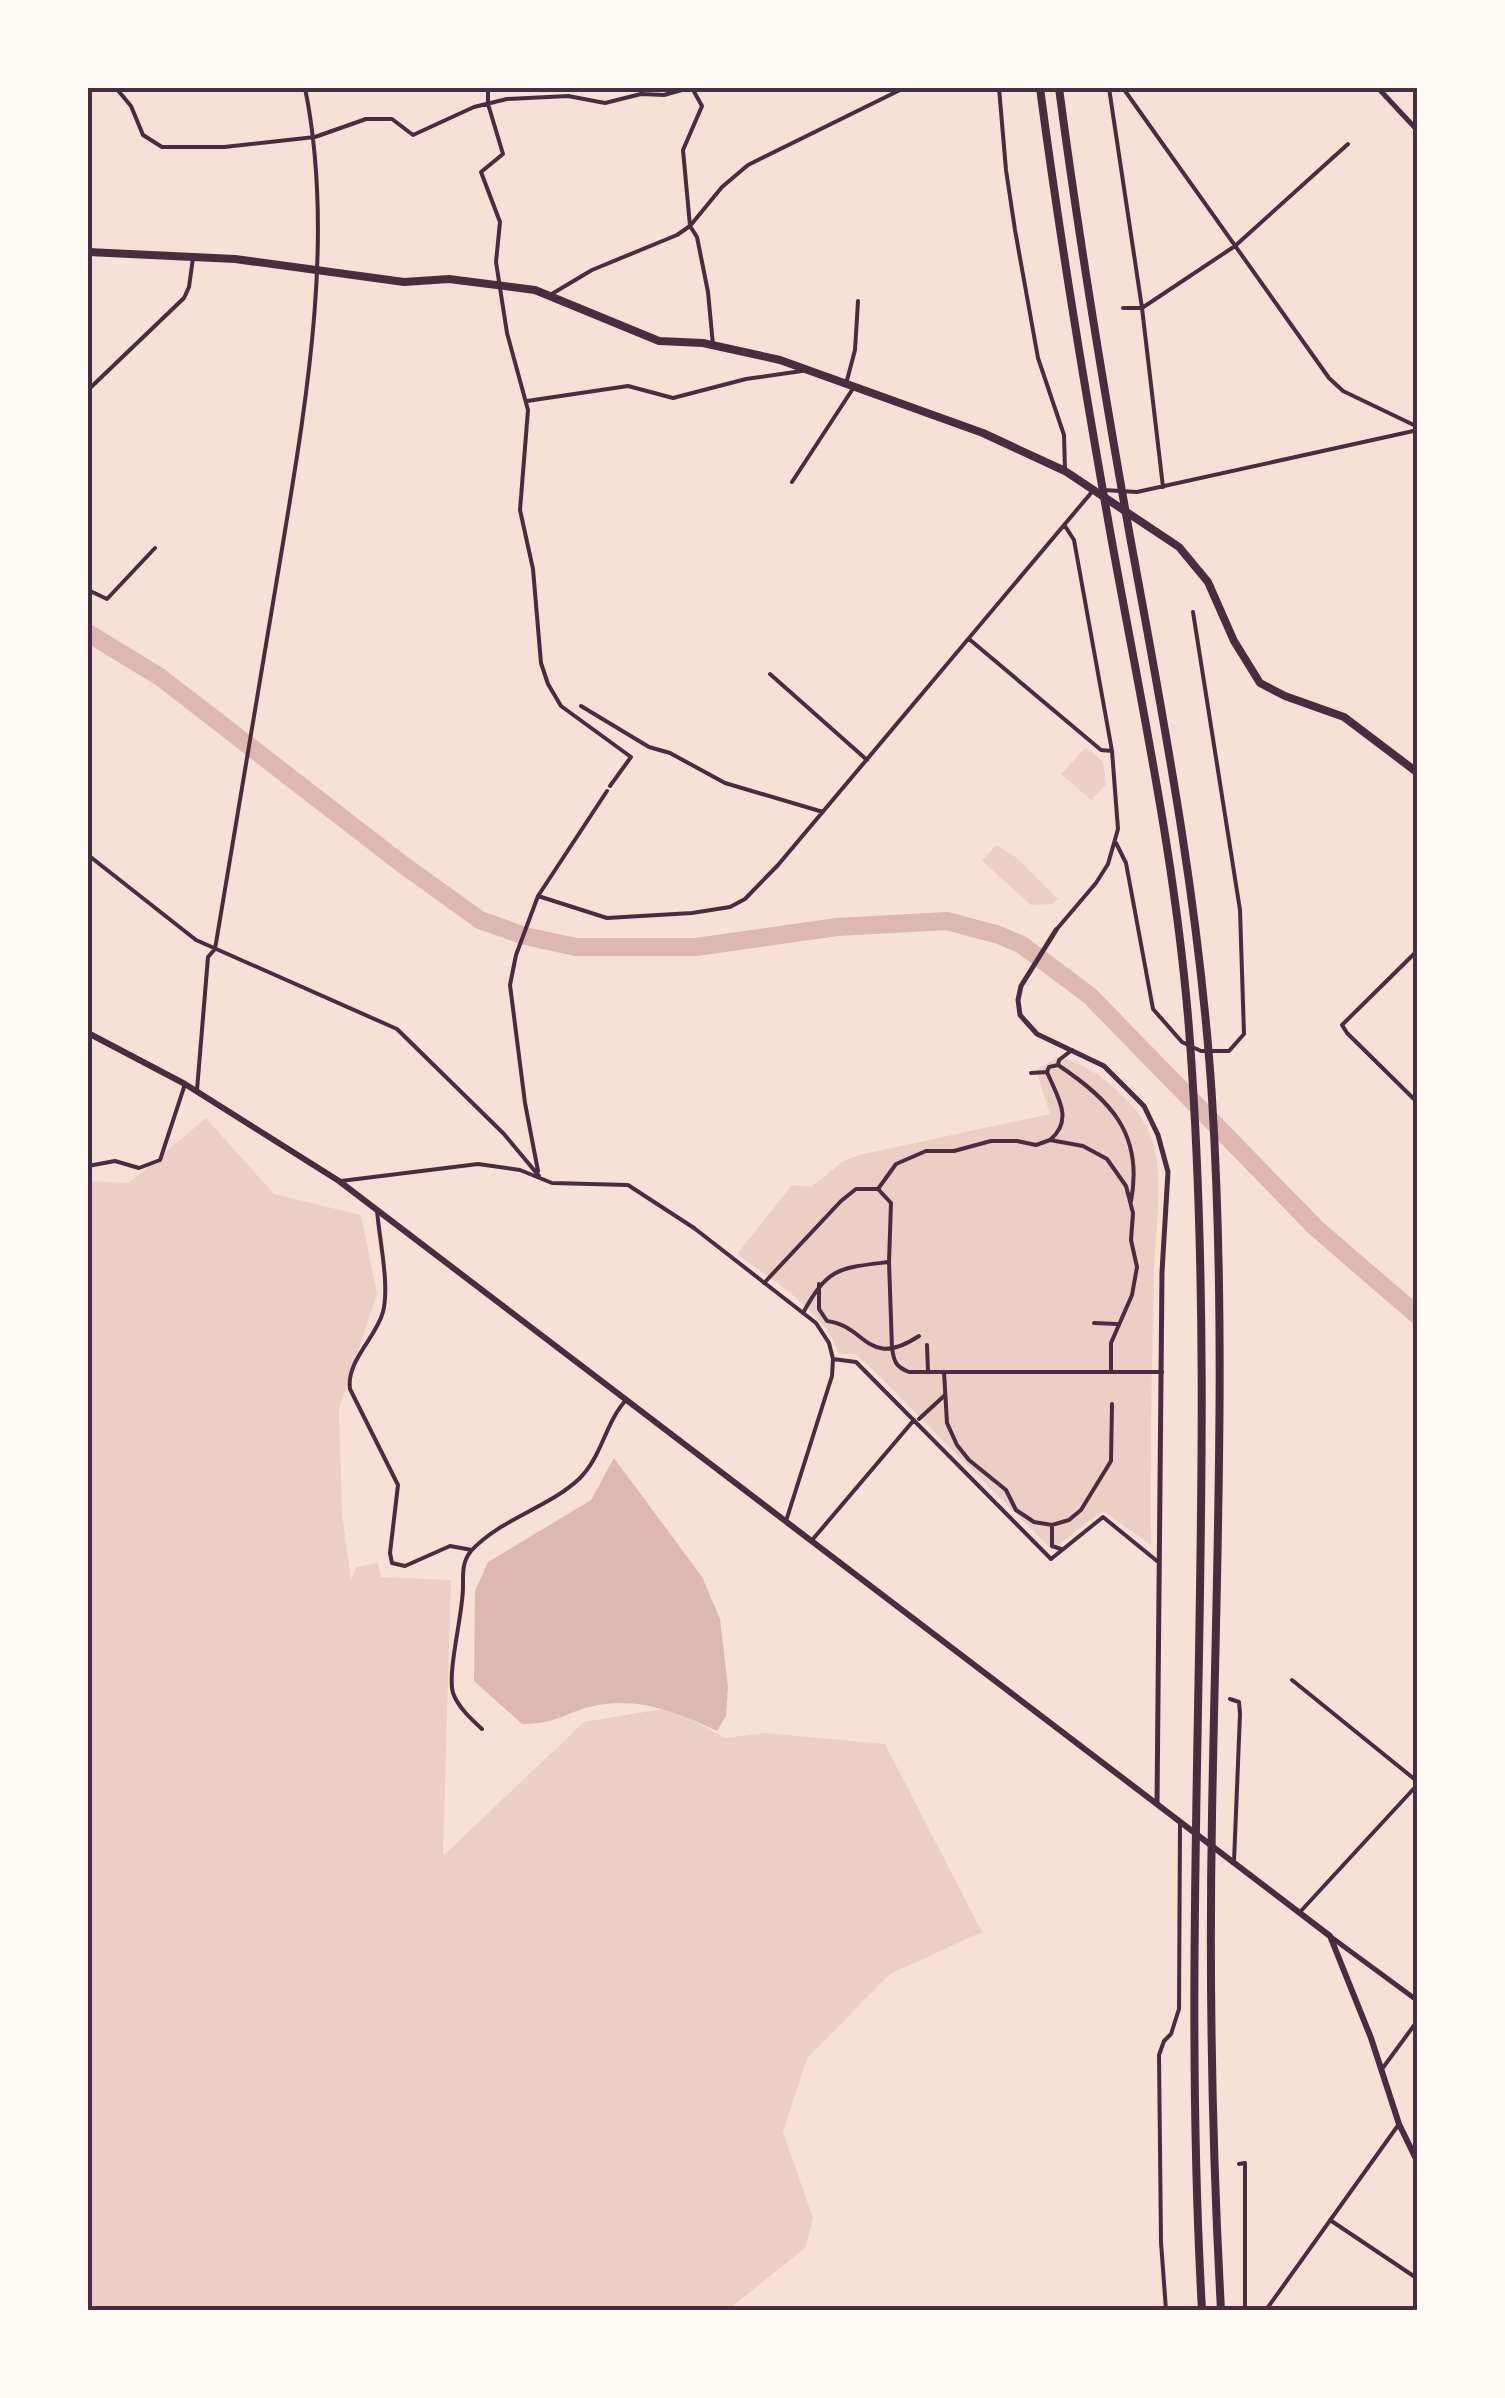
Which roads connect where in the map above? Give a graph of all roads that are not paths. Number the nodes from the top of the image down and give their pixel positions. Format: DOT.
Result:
graph roads {
  1 [pos="116,88"];
  2 [pos="305,88"];
  3 [pos="488,88"];
  4 [pos="690,88"];
  5 [pos="904,88"];
  6 [pos="999,88"];
  7 [pos="1040,88"];
  8 [pos="1059,88"];
  9 [pos="1109,88"];
  10 [pos="1123,88"];
  11 [pos="1378,88"];
  12 [pos="488,104"];
  13 [pos="1418,131"];
  14 [pos="315,136"];
  15 [pos="1348,144"];
  16 [pos="690,226"];
  17 [pos="1236,246"];
  18 [pos="88,252"];
  19 [pos="193,258"];
  20 [pos="316,268"];
  21 [pos="501,285"];
  22 [pos="550,296"];
  23 [pos="858,301"];
  24 [pos="1123,308"];
  25 [pos="1142,308"];
  26 [pos="1043,323"];
  27 [pos="1034,324"];
  28 [pos="714,346"];
  29 [pos="806,370"];
  30 [pos="850,386"];
  31 [pos="88,390"];
  32 [pos="526,402"];
  33 [pos="1418,429"];
  34 [pos="1064,471"];
  35 [pos="792,482"];
  36 [pos="1163,486"];
  37 [pos="1094,489"];
  38 [pos="1065,526"];
  39 [pos="155,548"];
  40 [pos="88,590"];
  41 [pos="1192,612"];
  42 [pos="970,639"];
  43 [pos="770,674"];
  44 [pos="581,706"];
  45 [pos="1112,751"];
  46 [pos="867,760"];
  47 [pos="1418,773"];
  48 [pos="823,812"];
  49 [pos="1116,843"];
  50 [pos="88,855"];
  51 [pos="538,896"];
  52 [pos="1056,930"];
  53 [pos="215,949"];
  54 [pos="1418,950"];
  55 [pos="88,1034"];
  56 [pos="1072,1050"];
  57 [pos="1058,1065"];
  58 [pos="1047,1072"];
  59 [pos="1031,1073"];
  60 [pos="185,1084"];
  61 [pos="197,1091"];
  62 [pos="1418,1103"];
  63 [pos="1050,1140"];
  64 [pos="88,1166"];
  65 [pos="539,1176"];
  66 [pos="339,1181"];
  67 [pos="878,1189"];
  68 [pos="1130,1205"];
  69 [pos="377,1210"];
  70 [pos="888,1262"];
  71 [pos="764,1284"];
  72 [pos="819,1284"];
  73 [pos="803,1313"];
  74 [pos="1094,1323"];
  75 [pos="1117,1324"];
  76 [pos="919,1336"];
  77 [pos="927,1345"];
  78 [pos="892,1348"];
  79 [pos="833,1358"];
  80 [pos="1111,1371"];
  81 [pos="928,1372"];
  82 [pos="944,1372"];
  83 [pos="1162,1372"];
  84 [pos="944,1395"];
  85 [pos="626,1400"];
  86 [pos="1112,1404"];
  87 [pos="916,1420"];
  88 [pos="786,1522"];
  89 [pos="1052,1525"];
  90 [pos="812,1541"];
  91 [pos="1052,1546"];
  92 [pos="1040,1548"];
  93 [pos="1063,1549"];
  94 [pos="472,1550"];
  95 [pos="1158,1561"];
  96 [pos="1292,1680"];
  97 [pos="1159,1692"];
  98 [pos="1170,1692"];
  99 [pos="1230,1699"];
  100 [pos="482,1729"];
  101 [pos="1418,1783"];
  102 [pos="1157,1807"];
  103 [pos="1180,1824"];
  104 [pos="1234,1864"];
  105 [pos="1300,1912"];
  106 [pos="1330,1936"];
  107 [pos="1418,2001"];
  108 [pos="1418,2020"];
  109 [pos="1380,2073"];
  110 [pos="1399,2124"];
  111 [pos="1172,2162"];
  112 [pos="1162,2163"];
  113 [pos="1418,2163"];
  114 [pos="1238,2164"];
  115 [pos="1330,2220"];
  116 [pos="1418,2279"];
  117 [pos="1245,2309"];
  118 [pos="1166,2310"];
  119 [pos="1202,2310"];
  120 [pos="1221,2310"];
  121 [pos="1233,2310"];
  122 [pos="1263,2310"];
  1 -- 14 [label="street"];
  2 -- 14 [label="street"];
  3 -- 12 [label="street"];
  4 -- 12 [label="street"];
  4 -- 16 [label="street"];
  5 -- 16 [label="street"];
  6 -- 27 [label="street"];
  7 -- 119 [label="main road"];
  8 -- 120 [label="main road"];
  9 -- 25 [label="street"];
  10 -- 17 [label="street"];
  11 -- 13 [label="street"];
  12 -- 14 [label="street"];
  12 -- 21 [label="street"];
  14 -- 20 [label="street"];
  15 -- 17 [label="street"];
  16 -- 22 [label="street"];
  16 -- 28 [label="street"];
  17 -- 25 [label="street"];
  17 -- 33 [label="street"];
  18 -- 19 [label="main road"];
  19 -- 20 [label="main road"];
  19 -- 31 [label="street"];
  20 -- 21 [label="main road"];
  20 -- 53 [label="street"];
  21 -- 22 [label="main road"];
  21 -- 32 [label="street"];
  22 -- 28 [label="main road"];
  23 -- 30 [label="street"];
  24 -- 25 [label="street"];
  25 -- 36 [label="street"];
  26 -- 27 [label="street"];
  27 -- 34 [label="street"];
  28 -- 29 [label="main road"];
  29 -- 30 [label="main road"];
  29 -- 32 [label="street"];
  30 -- 34 [label="main road"];
  30 -- 35 [label="street"];
  32 -- 51 [label="street"];
  33 -- 36 [label="street"];
  34 -- 37 [label="main road"];
  36 -- 37 [label="street"];
  37 -- 38 [label="street"];
  37 -- 47 [label="main road"];
  38 -- 42 [label="street"];
  38 -- 45 [label="street"];
  39 -- 40 [label="street"];
  41 -- 49 [label="street"];
  42 -- 45 [label="street"];
  42 -- 46 [label="street"];
  43 -- 46 [label="street"];
  44 -- 48 [label="street"];
  45 -- 49 [label="street"];
  46 -- 48 [label="street"];
  48 -- 51 [label="street"];
  49 -- 52 [label="street"];
  50 -- 53 [label="street"];
  51 -- 65 [label="street"];
  52 -- 56 [label="street"];
  53 -- 61 [label="street"];
  53 -- 65 [label="street"];
  54 -- 62 [label="street"];
  55 -- 60 [label="main road"];
  56 -- 57 [label="street"];
  56 -- 83 [label="street"];
  57 -- 58 [label="street"];
  57 -- 68 [label="street"];
  58 -- 59 [label="street"];
  58 -- 63 [label="street"];
  60 -- 61 [label="main road"];
  60 -- 64 [label="street"];
  61 -- 66 [label="main road"];
  63 -- 67 [label="street"];
  63 -- 68 [label="street"];
  65 -- 66 [label="street"];
  65 -- 71 [label="street"];
  66 -- 69 [label="main road"];
  67 -- 70 [label="street"];
  67 -- 71 [label="street"];
  68 -- 75 [label="street"];
  69 -- 85 [label="main road"];
  69 -- 94 [label="street"];
  70 -- 72 [label="street"];
  70 -- 78 [label="street"];
  71 -- 73 [label="street"];
  72 -- 73 [label="street"];
  72 -- 78 [label="street"];
  73 -- 79 [label="street"];
  74 -- 75 [label="street"];
  75 -- 80 [label="street"];
  76 -- 78 [label="street"];
  77 -- 81 [label="street"];
  78 -- 81 [label="street"];
  79 -- 87 [label="street"];
  79 -- 88 [label="street"];
  80 -- 82 [label="street"];
  80 -- 83 [label="street"];
  81 -- 82 [label="street"];
  82 -- 84 [label="street"];
  83 -- 95 [label="street"];
  84 -- 87 [label="street"];
  84 -- 89 [label="street"];
  85 -- 88 [label="main road"];
  85 -- 94 [label="street"];
  86 -- 89 [label="street"];
  87 -- 90 [label="street"];
  87 -- 92 [label="street"];
  88 -- 90 [label="main road"];
  89 -- 91 [label="street"];
  90 -- 102 [label="main road"];
  91 -- 92 [label="street"];
  91 -- 93 [label="street"];
  92 -- 93 [label="street"];
  93 -- 95 [label="street"];
  94 -- 100 [label="street"];
  95 -- 97 [label="street"];
  96 -- 101 [label="street"];
  97 -- 98 [label="street"];
  97 -- 102 [label="street"];
  99 -- 104 [label="street"];
  101 -- 105 [label="street"];
  102 -- 103 [label="main road"];
  103 -- 104 [label="main road"];
  103 -- 112 [label="street"];
  104 -- 105 [label="main road"];
  105 -- 106 [label="main road"];
  106 -- 107 [label="street"];
  106 -- 109 [label="main road"];
  108 -- 109 [label="street"];
  109 -- 110 [label="main road"];
  110 -- 113 [label="main road"];
  110 -- 115 [label="street"];
  111 -- 112 [label="street"];
  112 -- 118 [label="street"];
  114 -- 117 [label="street"];
  115 -- 116 [label="street"];
  115 -- 122 [label="street"];
  117 -- 121 [label="street"];
  117 -- 122 [label="street"];
}
